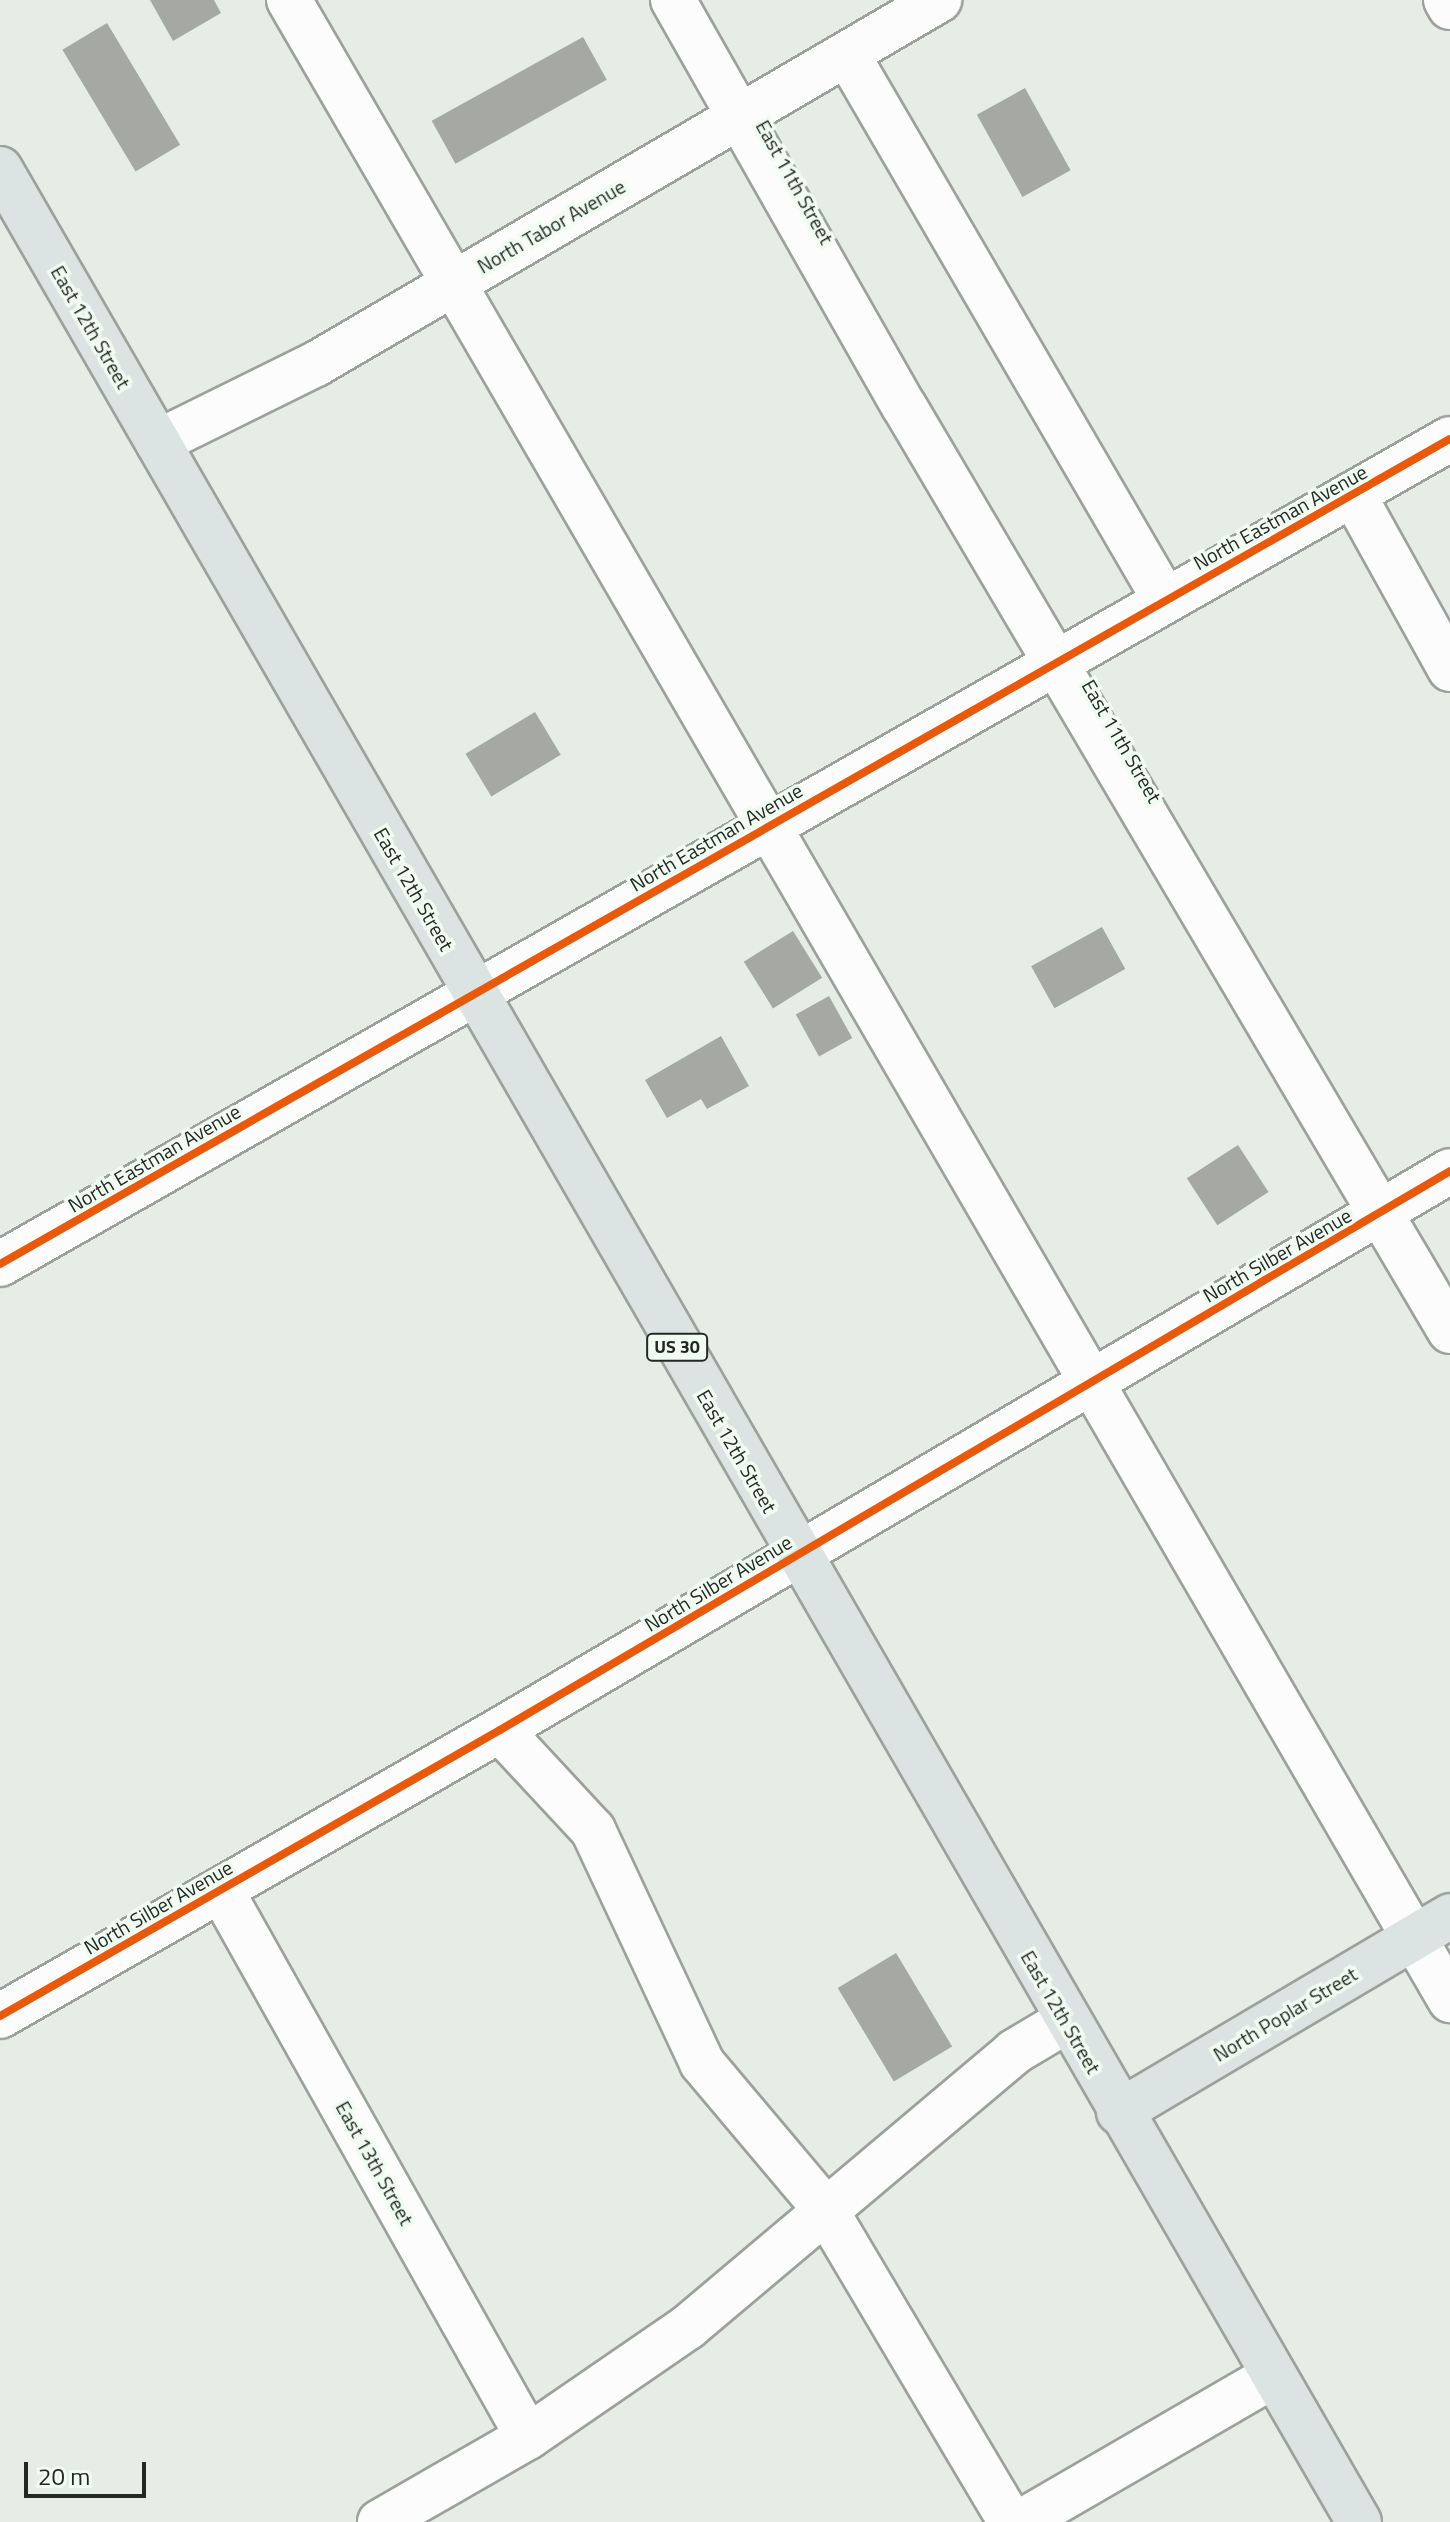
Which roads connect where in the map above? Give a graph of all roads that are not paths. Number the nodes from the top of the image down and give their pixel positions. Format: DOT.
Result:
graph roads {
  1 [pos="289,0"];
  2 [pos="673,0"];
  3 [pos="939,0"];
  4 [pos="1446,0"];
  5 [pos="1450,7"];
  6 [pos="847,54"];
  7 [pos="740,116"];
  8 [pos="0,169"];
  9 [pos="453,284"];
  10 [pos="1450,439"];
  11 [pos="158,442"];
  12 [pos="1353,494"];
  13 [pos="1165,600"];
  14 [pos="1057,661"];
  15 [pos="1450,669"];
  16 [pos="769,825"];
  17 [pos="474,994"];
  18 [pos="1450,1171"];
  19 [pos="1381,1212"];
  20 [pos="0,1264"];
  21 [pos="1450,1331"];
  22 [pos="1094,1381"];
  23 [pos="797,1555"];
  24 [pos="500,1730"];
  25 [pos="221,1890"];
  26 [pos="1432,1927"];
  27 [pos="1450,2000"];
  28 [pos="0,2016"];
  29 [pos="1066,2021"];
  30 [pos="1119,2112"];
  31 [pos="825,2209"];
  32 [pos="1273,2376"];
  33 [pos="528,2437"];
  34 [pos="380,2522"];
  35 [pos="1011,2522"];
  36 [pos="1021,2522"];
  37 [pos="1359,2522"];
  1 -- 9 [label="street"];
  2 -- 7 [label="street, East 11th Street"];
  3 -- 6 [label="street, North Tabor Avenue"];
  4 -- 5 [label="street"];
  6 -- 7 [label="street, North Tabor Avenue"];
  6 -- 13 [label="street"];
  7 -- 9 [label="street, North Tabor Avenue"];
  7 -- 14 [label="street, East 11th Street"];
  8 -- 11 [label="main road, East 12th Street / US 30"];
  9 -- 11 [label="street, North Tabor Avenue"];
  9 -- 16 [label="street"];
  10 -- 12 [label="street, North Eastman Avenue"];
  11 -- 17 [label="main road, East 12th Street / US 30"];
  12 -- 13 [label="street, North Eastman Avenue"];
  12 -- 15 [label="street"];
  13 -- 14 [label="street, North Eastman Avenue"];
  14 -- 16 [label="street, North Eastman Avenue"];
  14 -- 19 [label="street, East 11th Street"];
  16 -- 17 [label="street, North Eastman Avenue"];
  16 -- 22 [label="street"];
  17 -- 20 [label="street, North Eastman Avenue"];
  17 -- 23 [label="main road, East 12th Street / US 30"];
  18 -- 19 [label="street, North Silber Avenue"];
  19 -- 21 [label="street, East 11th Street"];
  19 -- 22 [label="street, North Silber Avenue"];
  22 -- 23 [label="street, North Silber Avenue"];
  22 -- 26 [label="street"];
  23 -- 24 [label="street, North Silber Avenue"];
  23 -- 29 [label="main road, East 12th Street / US 30"];
  24 -- 25 [label="street, North Silber Avenue"];
  24 -- 31 [label="street"];
  25 -- 28 [label="street, North Silber Avenue"];
  25 -- 33 [label="street, East 13th Street"];
  26 -- 27 [label="street"];
  26 -- 30 [label="main road, North Poplar Street"];
  29 -- 30 [label="main road, East 12th Street / US 30"];
  29 -- 31 [label="street"];
  30 -- 32 [label="main road, East 12th Street / US 30"];
  31 -- 33 [label="street"];
  31 -- 35 [label="street"];
  32 -- 36 [label="street"];
  32 -- 37 [label="main road, East 12th Street / US 30"];
  33 -- 34 [label="street"];
}
